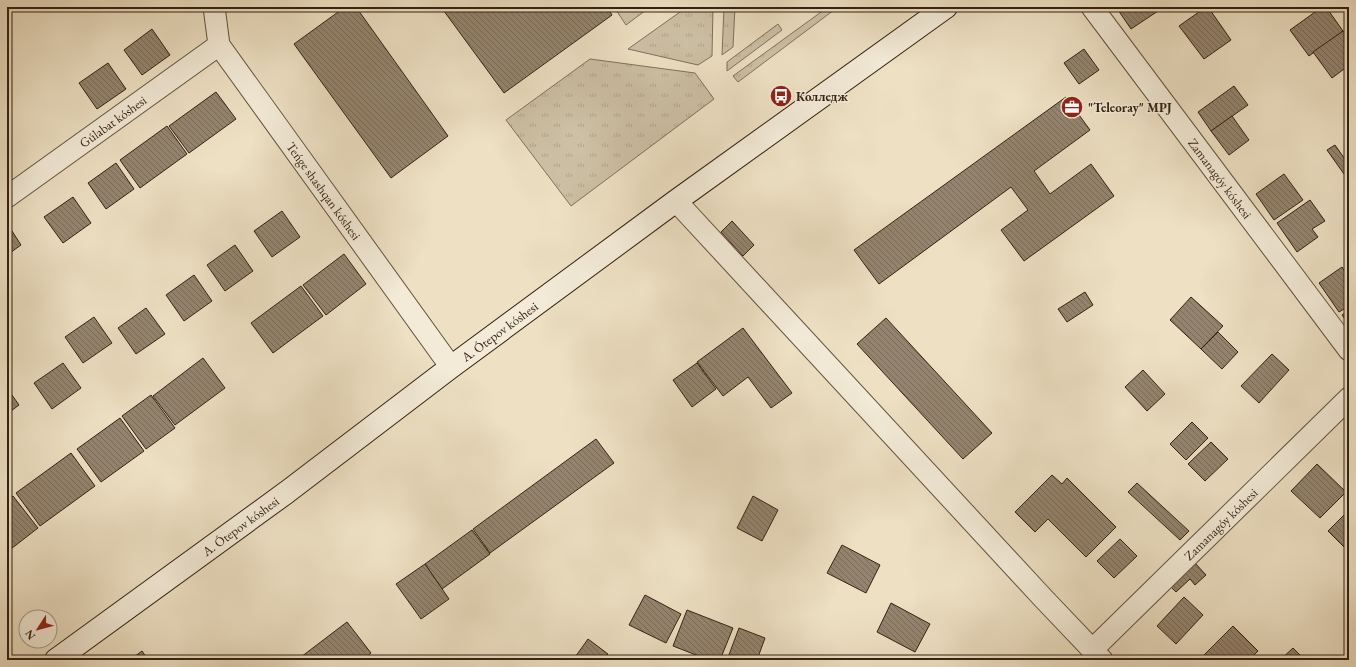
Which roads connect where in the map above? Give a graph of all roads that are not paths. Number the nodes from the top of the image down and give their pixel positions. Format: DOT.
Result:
graph roads {
  1 [pos="214,7"];
  2 [pos="946,7"];
  3 [pos="1092,7"];
  4 [pos="219,45"];
  5 [pos="7,197"];
  6 [pos="676,201"];
  7 [pos="1349,350"];
  8 [pos="452,367"];
  9 [pos="1349,398"];
  10 [pos="1097,655"];
  11 [pos="56,660"];
  1 -- 4 [label="street, Teńge shashqan kóshesi"];
  2 -- 6 [label="main road, A. Ótepov kóshesi"];
  3 -- 7 [label="street, Zamanagóy kóshesi"];
  4 -- 5 [label="street, Gúlabat kóshesi"];
  4 -- 8 [label="street, Teńge shashqan kóshesi"];
  6 -- 8 [label="main road, A. Ótepov kóshesi"];
  6 -- 10 [label="street"];
  8 -- 11 [label="main road, A. Ótepov kóshesi"];
  9 -- 10 [label="street, Zamanagóy kóshesi"];
}
